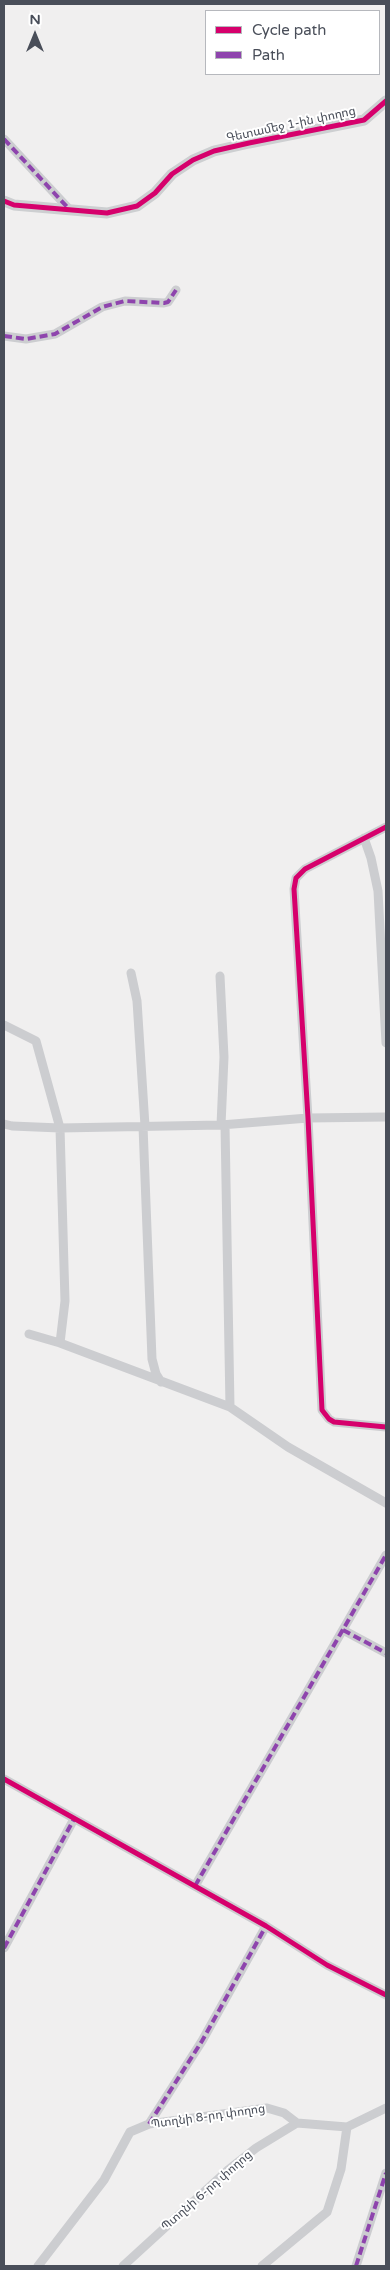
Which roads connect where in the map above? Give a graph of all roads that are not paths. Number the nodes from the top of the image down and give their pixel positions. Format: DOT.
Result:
graph roads {
  1 [pos="386,102"];
  2 [pos="4,139"];
  3 [pos="4,200"];
  4 [pos="69,209"];
  5 [pos="176,290"];
  6 [pos="4,336"];
  7 [pos="386,827"];
  8 [pos="364,838"];
  9 [pos="131,973"];
  10 [pos="220,976"];
  11 [pos="4,1025"];
  12 [pos="386,1043"];
  13 [pos="308,1118"];
  14 [pos="386,1118"];
  15 [pos="4,1124"];
  16 [pos="223,1125"];
  17 [pos="144,1126"];
  18 [pos="60,1128"];
  19 [pos="29,1334"];
  20 [pos="60,1343"];
  21 [pos="161,1382"];
  22 [pos="230,1407"];
  23 [pos="386,1427"];
  24 [pos="386,1503"];
  25 [pos="386,1555"];
  26 [pos="343,1630"];
  27 [pos="386,1653"];
  28 [pos="4,1779"];
  29 [pos="74,1819"];
  30 [pos="195,1886"];
  31 [pos="266,1926"];
  32 [pos="4,1948"];
  33 [pos="386,1995"];
  34 [pos="386,2108"];
  35 [pos="297,2123"];
  36 [pos="148,2124"];
  37 [pos="347,2127"];
  38 [pos="386,2173"];
  39 [pos="38,2266"];
  40 [pos="124,2266"];
  41 [pos="262,2266"];
  42 [pos="356,2266"];
  1 -- 4 [label="street, Գետամեջ 1-ին փողոց"];
  2 -- 4 [label="street"];
  3 -- 4 [label="street, Գետամեջ 1-ին փողոց"];
  5 -- 6 [label="street"];
  7 -- 8 [label="street"];
  8 -- 12 [label="street"];
  8 -- 13 [label="street"];
  9 -- 17 [label="street"];
  10 -- 16 [label="street"];
  11 -- 18 [label="street"];
  13 -- 14 [label="street"];
  13 -- 16 [label="street"];
  13 -- 23 [label="street"];
  15 -- 18 [label="street"];
  16 -- 17 [label="street"];
  16 -- 22 [label="street"];
  17 -- 18 [label="street"];
  17 -- 21 [label="street"];
  18 -- 20 [label="street"];
  19 -- 20 [label="street"];
  20 -- 21 [label="street"];
  21 -- 22 [label="street"];
  22 -- 24 [label="street"];
  25 -- 26 [label="street"];
  26 -- 27 [label="street"];
  26 -- 30 [label="street"];
  28 -- 29 [label="street"];
  29 -- 30 [label="street"];
  29 -- 32 [label="street"];
  30 -- 31 [label="street"];
  31 -- 33 [label="street"];
  31 -- 36 [label="street"];
  34 -- 37 [label="street"];
  35 -- 36 [label="street, Պտղնի 8-րդ փողոց"];
  35 -- 37 [label="street"];
  35 -- 40 [label="street, Պտղնի 6-րդ փողոց"];
  36 -- 39 [label="street, Պտղնի 8-րդ փողոց"];
  37 -- 41 [label="street"];
  38 -- 42 [label="street"];
}
